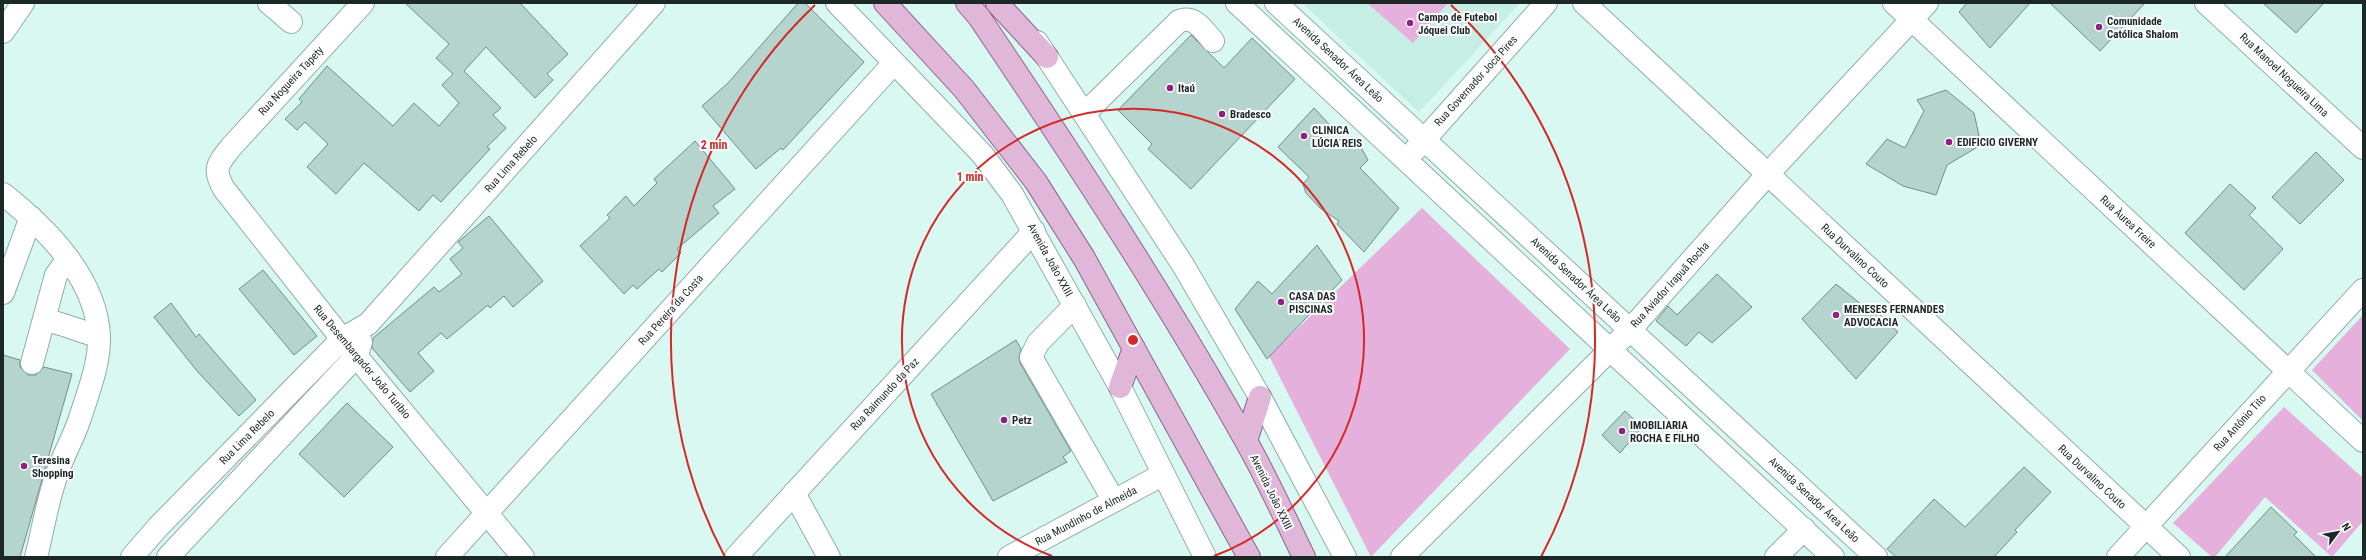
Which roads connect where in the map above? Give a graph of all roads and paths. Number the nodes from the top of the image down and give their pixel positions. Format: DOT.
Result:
graph roads {
  1 [pos="23,3"];
  2 [pos="269,3"];
  3 [pos="363,3"];
  4 [pos="654,3"];
  5 [pos="837,3"];
  6 [pos="885,3"];
  7 [pos="967,3"];
  8 [pos="997,3"];
  9 [pos="1011,3"];
  10 [pos="1237,3"];
  11 [pos="1276,3"];
  12 [pos="1546,3"];
  13 [pos="1584,3"];
  14 [pos="1894,3"];
  15 [pos="1927,3"];
  16 [pos="2206,3"];
  17 [pos="1912,19"];
  18 [pos="291,22"];
  19 [pos="1302,27"];
  20 [pos="3,32"];
  21 [pos="1213,41"];
  22 [pos="1284,48"];
  23 [pos="1047,57"];
  24 [pos="894,63"];
  25 [pos="1084,114"];
  26 [pos="1424,139"];
  27 [pos="2363,148"];
  28 [pos="1407,160"];
  29 [pos="220,161"];
  30 [pos="1767,175"];
  31 [pos="3,194"];
  32 [pos="32,217"];
  33 [pos="1034,231"];
  34 [pos="68,259"];
  35 [pos="2363,290"];
  36 [pos="3,293"];
  37 [pos="1075,305"];
  38 [pos="44,320"];
  39 [pos="368,324"];
  40 [pos="1630,330"];
  41 [pos="99,336"];
  42 [pos="342,339"];
  43 [pos="1134,348"];
  44 [pos="1610,350"];
  45 [pos="357,355"];
  46 [pos="32,363"];
  47 [pos="2288,371"];
  48 [pos="1120,387"];
  49 [pos="1260,397"];
  50 [pos="2363,441"];
  51 [pos="1246,442"];
  52 [pos="1162,475"];
  53 [pos="794,493"];
  54 [pos="1114,501"];
  55 [pos="487,514"];
  56 [pos="2146,527"];
  57 [pos="1804,529"];
  58 [pos="36,557"];
  59 [pos="132,557"];
  60 [pos="168,557"];
  61 [pos="447,557"];
  62 [pos="523,557"];
  63 [pos="736,557"];
  64 [pos="829,557"];
  65 [pos="1009,557"];
  66 [pos="1205,557"];
  67 [pos="1249,557"];
  68 [pos="1304,557"];
  69 [pos="1345,557"];
  70 [pos="1402,557"];
  71 [pos="1776,557"];
  72 [pos="1833,557"];
  73 [pos="1876,557"];
  74 [pos="2118,557"];
  75 [pos="2179,557"];
  1 -- 20 [label="street"];
  2 -- 18 [label="street"];
  3 -- 29 [label="street, Rua Nogueira Tapety"];
  4 -- 39 [label="street, Rua Lima Rebelo"];
  5 -- 24 [label="street, Avenida João XXIII"];
  6 -- 43 [label="main road"];
  7 -- 51 [label="main road, Avenida João XXIII"];
  8 -- 23 [label="main road"];
  9 -- 23 [label="street"];
  10 -- 22 [label="street"];
  11 -- 19 [label="street, Avenida Senador Área Leão"];
  12 -- 26 [label="street, Rua Governador Joca Pires"];
  13 -- 30 [label="street, Rua Durvalino Couto"];
  14 -- 17 [label="street, Rua Àurea Freire"];
  15 -- 17 [label="street, Rua Aviador Irapuã Rocha"];
  16 -- 27 [label="street, Rua Manoel Nogueira Lima"];
  17 -- 30 [label="street, Rua Aviador Irapuã Rocha"];
  17 -- 47 [label="street, Rua Àurea Freire"];
  19 -- 22 [label="street"];
  19 -- 26 [label="street, Avenida Senador Área Leão"];
  21 -- 25 [label="street"];
  22 -- 28 [label="street"];
  23 -- 25 [label="street"];
  24 -- 33 [label="street, Avenida João XXIII"];
  24 -- 55 [label="street, Rua Pereira da Costa"];
  25 -- 49 [label="street"];
  26 -- 28 [label="street, Rua Governador Joca Pires"];
  26 -- 40 [label="street, Avenida Senador Área Leão"];
  28 -- 44 [label="street"];
  29 -- 42 [label="street, Rua Desembargador João Turibio"];
  30 -- 40 [label="street, Rua Aviador Irapuã Rocha"];
  30 -- 56 [label="street, Rua Durvalino Couto"];
  31 -- 32 [label="street"];
  32 -- 34 [label="street"];
  32 -- 36 [label="street"];
  33 -- 37 [label="street, Avenida João XXIII"];
  33 -- 53 [label="street, Rua Raimundo da Paz"];
  34 -- 38 [label="street"];
  34 -- 41 [label="street"];
  35 -- 47 [label="street, Rua Antônio Tito"];
  37 -- 48 [label="street, Avenida João XXIII"];
  37 -- 54 [label="street"];
  38 -- 41 [label="street"];
  38 -- 46 [label="street"];
  39 -- 42 [label="street, Rua Lima Rebelo"];
  39 -- 45 [label="street, Rua Lima Rebelo"];
  40 -- 44 [label="street, Rua Aviador Irapuã Rocha"];
  40 -- 73 [label="street, Avenida Senador Área Leão"];
  41 -- 58 [label="street"];
  42 -- 45 [label="street, Rua Desembargador João Turibio"];
  42 -- 59 [label="street, Rua Lima Rebelo"];
  43 -- 48 [label="main road"];
  43 -- 67 [label="main road"];
  44 -- 57 [label="street"];
  44 -- 70 [label="street, Rua Aviador Irapuã Rocha"];
  45 -- 55 [label="street, Rua Desembargador João Turibio"];
  45 -- 60 [label="street, Rua Lima Rebelo"];
  47 -- 50 [label="street, Rua Àurea Freire"];
  47 -- 56 [label="street, Rua Antônio Tito"];
  48 -- 52 [label="street, Avenida João XXIII"];
  49 -- 51 [label="main road"];
  49 -- 69 [label="street"];
  51 -- 68 [label="main road, Avenida João XXIII"];
  52 -- 54 [label="street, Rua Mundinho de Almeida"];
  52 -- 66 [label="street, Avenida João XXIII"];
  53 -- 63 [label="street, Rua Raimundo da Paz"];
  53 -- 64 [label="street"];
  54 -- 65 [label="street, Rua Mundinho de Almeida"];
  55 -- 61 [label="street, Rua Pereira da Costa"];
  55 -- 62 [label="street, Rua Desembargador João Turibio"];
  56 -- 74 [label="street, Rua Antônio Tito"];
  56 -- 75 [label="street, Rua Durvalino Couto"];
  57 -- 71 [label="street"];
  57 -- 72 [label="street"];
}
